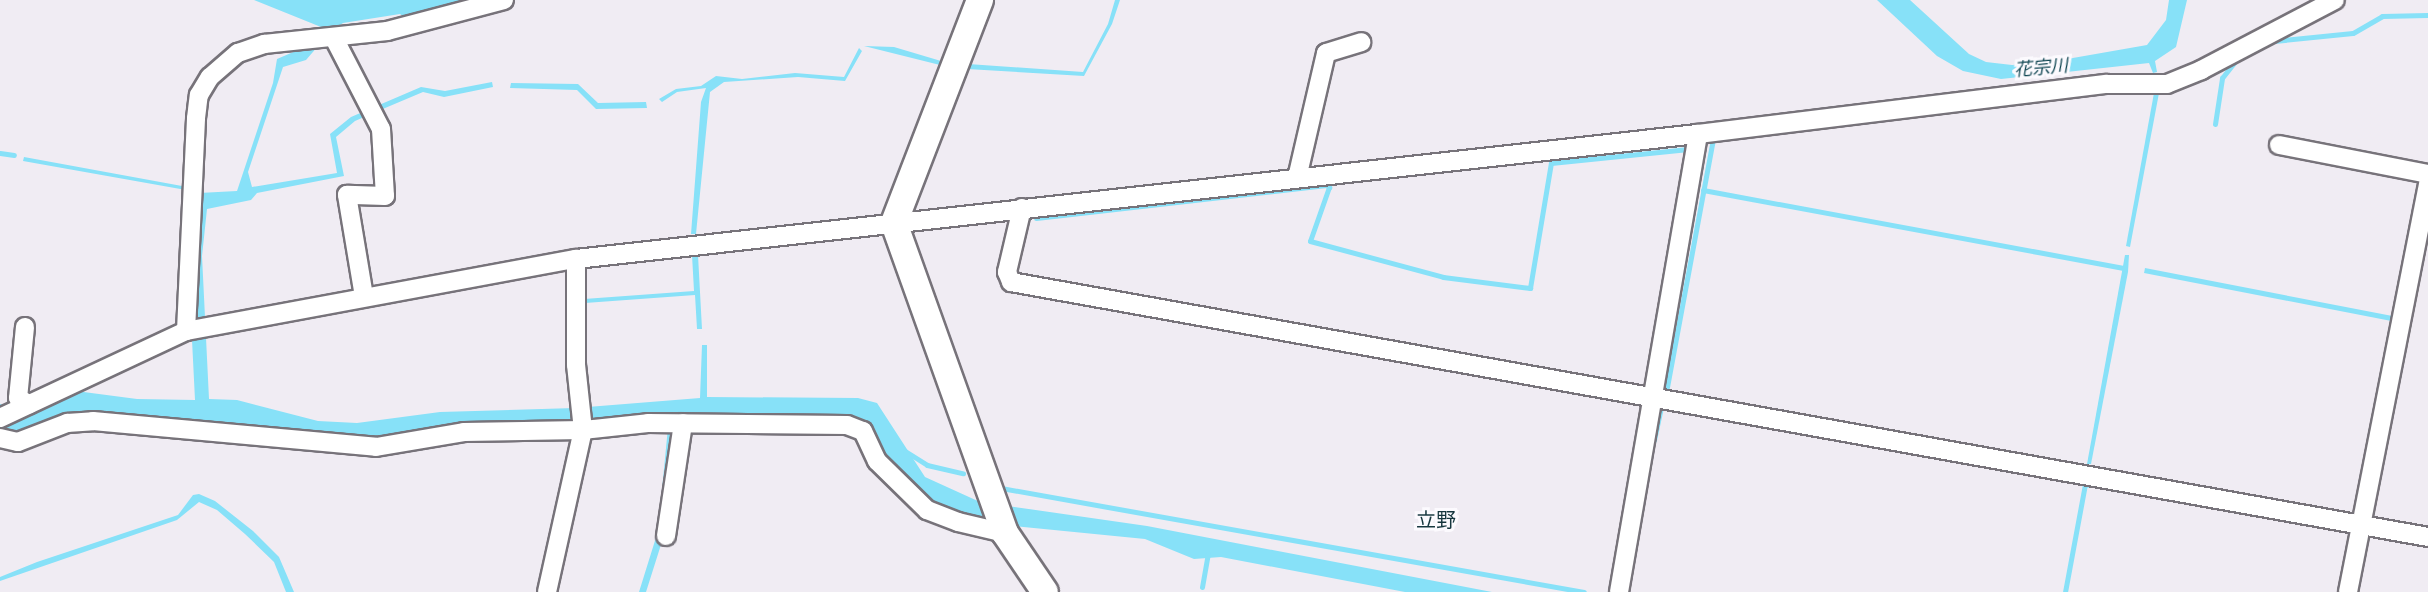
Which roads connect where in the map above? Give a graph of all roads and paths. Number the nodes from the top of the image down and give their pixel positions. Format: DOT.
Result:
graph roads {
  1 [pos="504,0"];
  2 [pos="980,0"];
  3 [pos="2335,0"];
  4 [pos="334,38"];
  5 [pos="1361,42"];
  6 [pos="1698,134"];
  7 [pos="2278,146"];
  8 [pos="2428,174"];
  9 [pos="1297,178"];
  10 [pos="2428,183"];
  11 [pos="1022,208"];
  12 [pos="894,223"];
  13 [pos="576,259"];
  14 [pos="364,297"];
  15 [pos="25,327"];
  16 [pos="186,331"];
  17 [pos="1653,397"];
  18 [pos="26,405"];
  19 [pos="0,418"];
  20 [pos="683,423"];
  21 [pos="583,430"];
  22 [pos="0,438"];
  23 [pos="2361,525"];
  24 [pos="1005,533"];
  25 [pos="666,536"];
  26 [pos="2428,537"];
  27 [pos="547,592"];
  28 [pos="1045,592"];
  29 [pos="1619,592"];
  30 [pos="2348,592"];
  1 -- 4 [label="street"];
  2 -- 12 [label="street"];
  3 -- 6 [label="street"];
  4 -- 14 [label="street"];
  4 -- 16 [label="street"];
  5 -- 9 [label="street"];
  6 -- 9 [label="street"];
  6 -- 17 [label="street"];
  7 -- 8 [label="street"];
  9 -- 11 [label="street"];
  10 -- 23 [label="street"];
  11 -- 12 [label="street"];
  11 -- 17 [label="street"];
  12 -- 13 [label="street"];
  12 -- 24 [label="street"];
  13 -- 14 [label="street"];
  13 -- 21 [label="street"];
  14 -- 16 [label="street"];
  15 -- 18 [label="street"];
  16 -- 18 [label="street"];
  17 -- 23 [label="street"];
  17 -- 29 [label="street"];
  18 -- 19 [label="street"];
  20 -- 21 [label="street"];
  20 -- 24 [label="street"];
  20 -- 25 [label="street"];
  21 -- 22 [label="street"];
  21 -- 27 [label="street"];
  23 -- 26 [label="street"];
  23 -- 30 [label="street"];
  24 -- 28 [label="street"];
}
